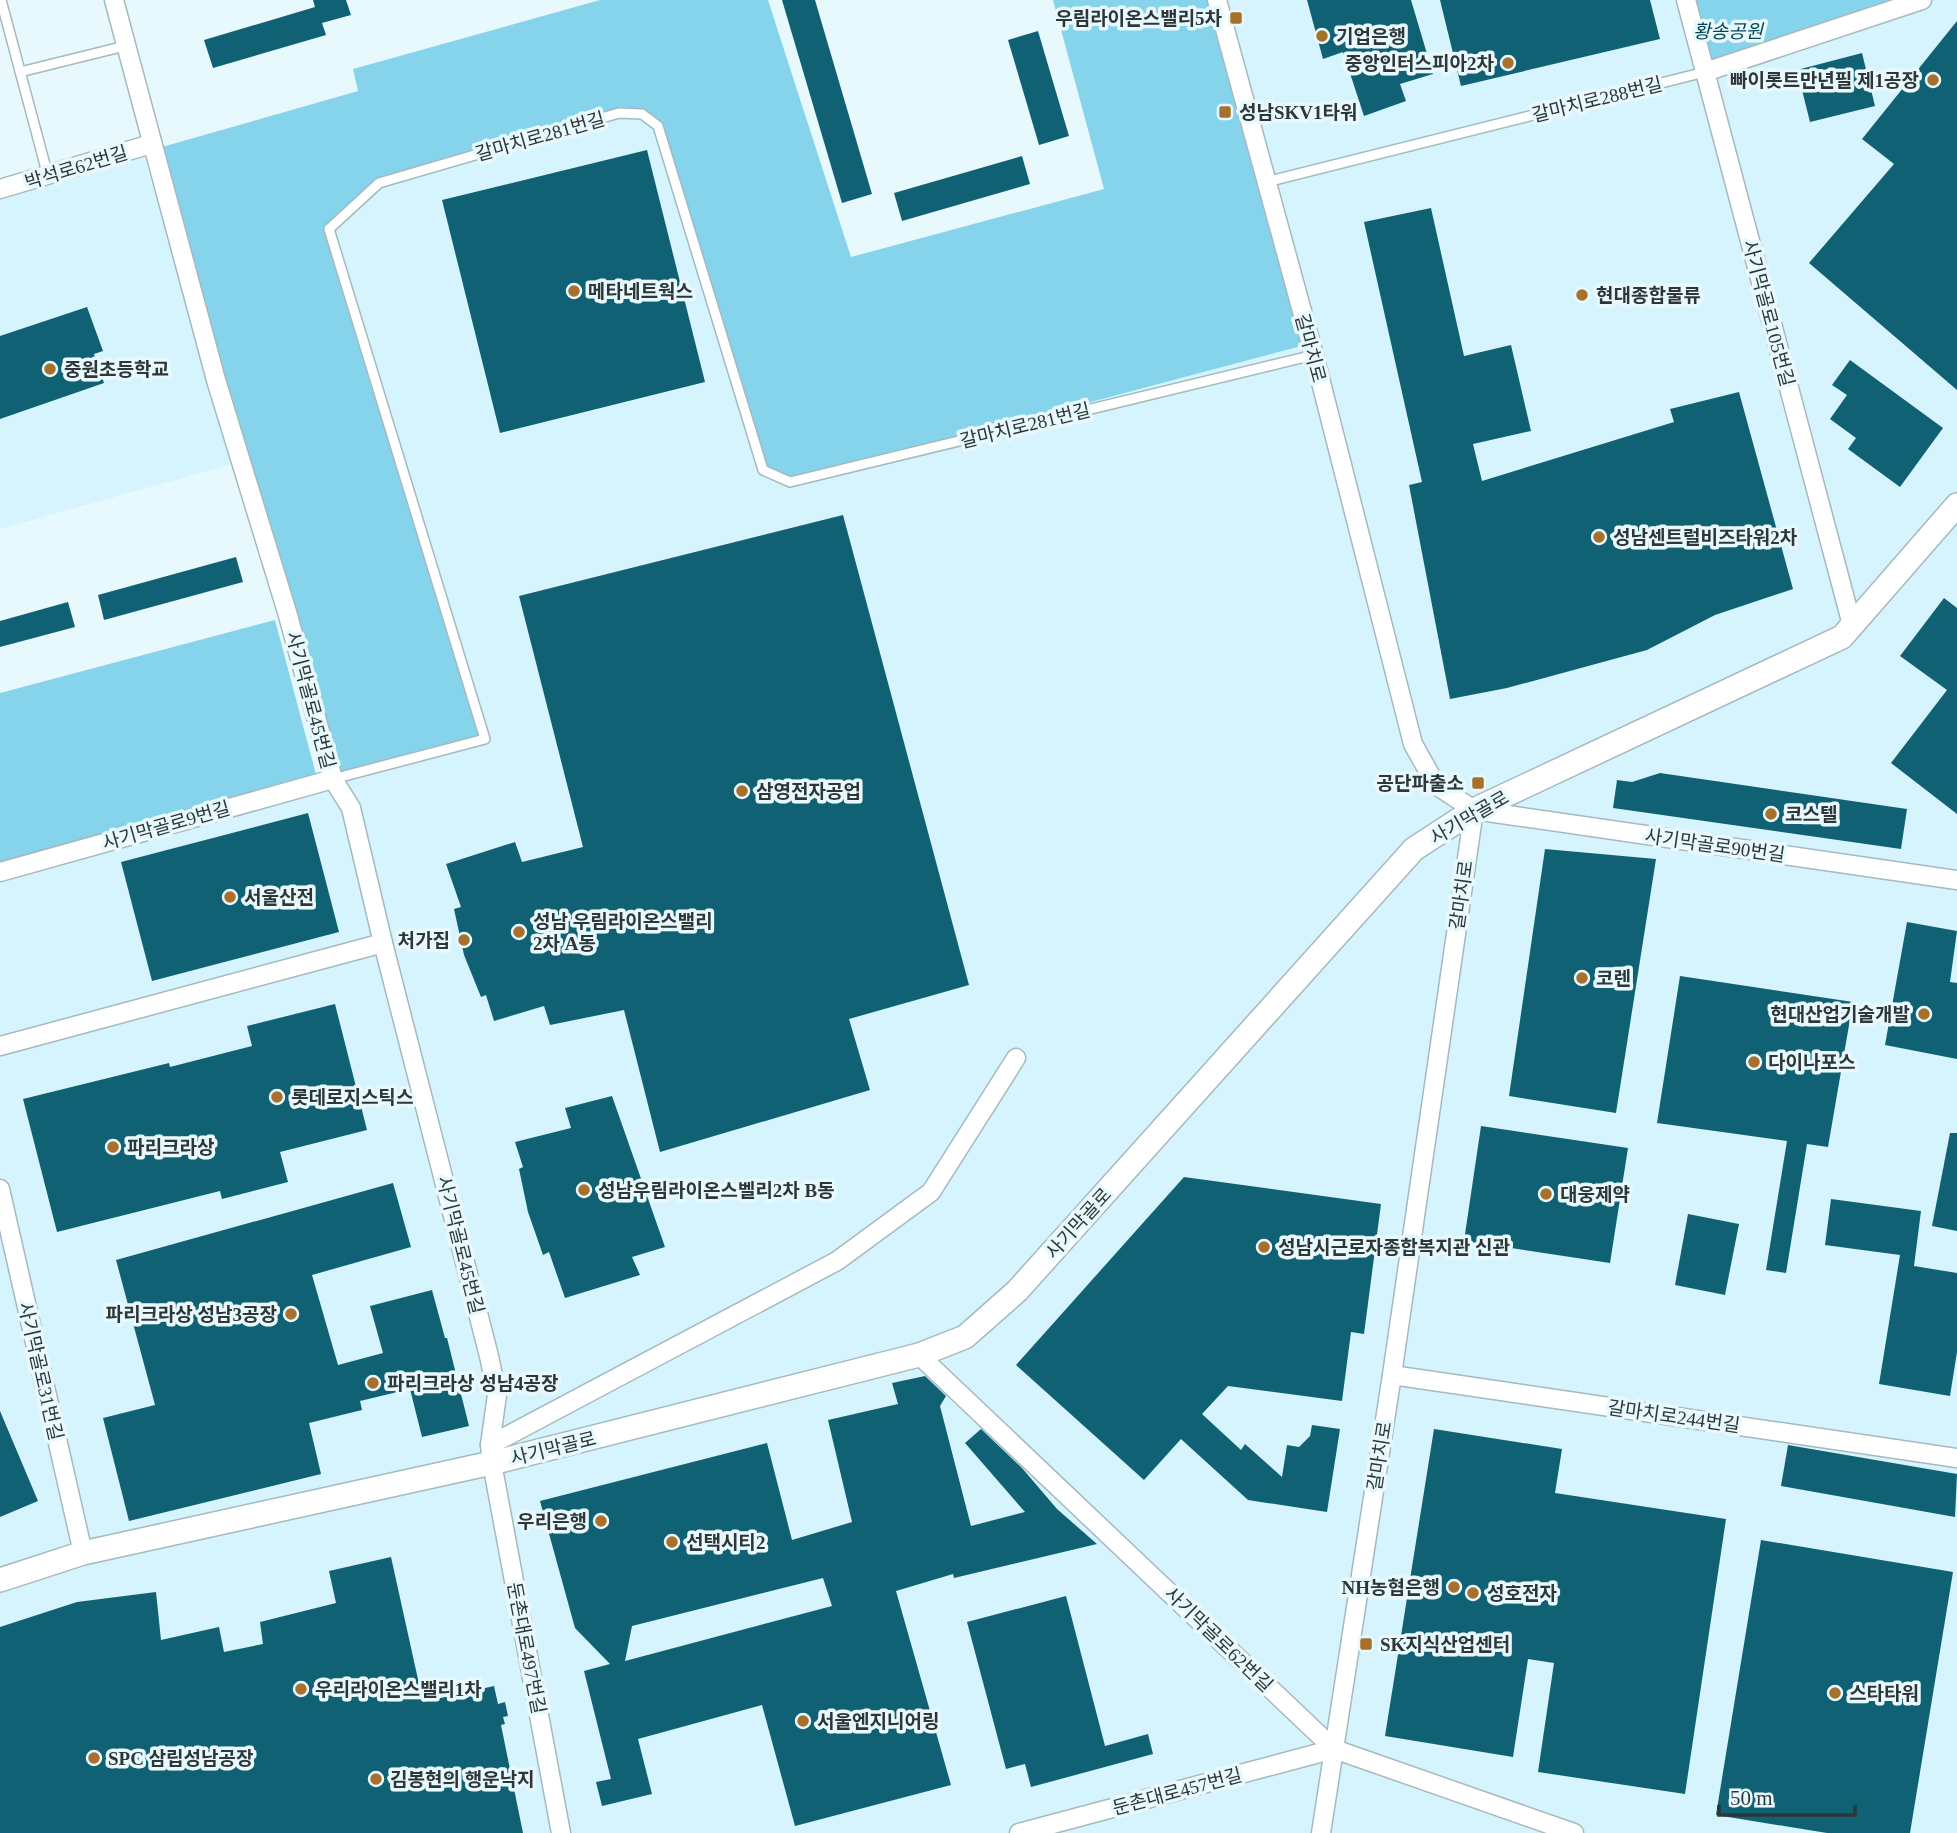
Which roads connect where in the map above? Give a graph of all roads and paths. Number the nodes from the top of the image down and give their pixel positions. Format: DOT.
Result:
graph roads {
  1 [pos="1,0"];
  2 [pos="114,0"];
  3 [pos="1217,0"];
  4 [pos="1686,0"];
  5 [pos="1922,0"];
  6 [pos="125,46"];
  7 [pos="20,72"];
  8 [pos="1705,72"];
  9 [pos="151,144"];
  10 [pos="48,176"];
  11 [pos="1266,182"];
  12 [pos="0,189"];
  13 [pos="1314,355"];
  14 [pos="1957,505"];
  15 [pos="1852,625"];
  16 [pos="332,779"];
  17 [pos="1474,810"];
  18 [pos="0,872"];
  19 [pos="1957,880"];
  20 [pos="383,943"];
  21 [pos="0,1046"];
  22 [pos="1016,1058"];
  23 [pos="0,1189"];
  24 [pos="919,1355"];
  25 [pos="1392,1375"];
  26 [pos="491,1454"];
  27 [pos="1957,1458"];
  28 [pos="82,1553"];
  29 [pos="0,1580"];
  30 [pos="1334,1749"];
  31 [pos="561,1833"];
  32 [pos="1019,1833"];
  33 [pos="1321,1833"];
  34 [pos="1574,1833"];
  1 -- 7 [label="lane"];
  2 -- 6 [label="street, 사기막골로45번길"];
  3 -- 11 [label="street, 갈마치로"];
  4 -- 8 [label="street, 사기막골로105번길"];
  5 -- 8 [label="street, 갈마치로288번길"];
  6 -- 7 [label="lane"];
  6 -- 9 [label="street, 사기막골로45번길"];
  7 -- 10 [label="lane"];
  8 -- 11 [label="lane, 갈마치로288번길"];
  8 -- 15 [label="street, 사기막골로105번길"];
  9 -- 10 [label="street, 박석로62번길"];
  9 -- 16 [label="street, 사기막골로45번길"];
  10 -- 12 [label="street, 박석로62번길"];
  11 -- 13 [label="street, 갈마치로"];
  13 -- 16 [label="lane, 갈마치로281번길"];
  13 -- 17 [label="street, 갈마치로"];
  14 -- 15 [label="street, 사기막골로"];
  15 -- 17 [label="street, 사기막골로"];
  16 -- 18 [label="street, 사기막골로9번길"];
  16 -- 20 [label="street, 사기막골로45번길"];
  17 -- 19 [label="street, 사기막골로90번길"];
  17 -- 24 [label="street, 사기막골로"];
  17 -- 25 [label="street, 갈마치로"];
  20 -- 21 [label="street"];
  20 -- 26 [label="street, 사기막골로45번길"];
  22 -- 26 [label="street"];
  23 -- 28 [label="street, 사기막골로31번길"];
  24 -- 26 [label="street, 사기막골로"];
  24 -- 30 [label="street, 사기막골로62번길"];
  25 -- 27 [label="street, 갈마치로244번길"];
  25 -- 30 [label="street, 갈마치로"];
  26 -- 28 [label="street, 사기막골로"];
  26 -- 31 [label="street, 둔촌대로497번길"];
  28 -- 29 [label="street, 사기막골로"];
  30 -- 32 [label="street, 둔촌대로457번길"];
  30 -- 33 [label="street, 갈마치로"];
  30 -- 34 [label="street, 사기막골로62번길"];
}
